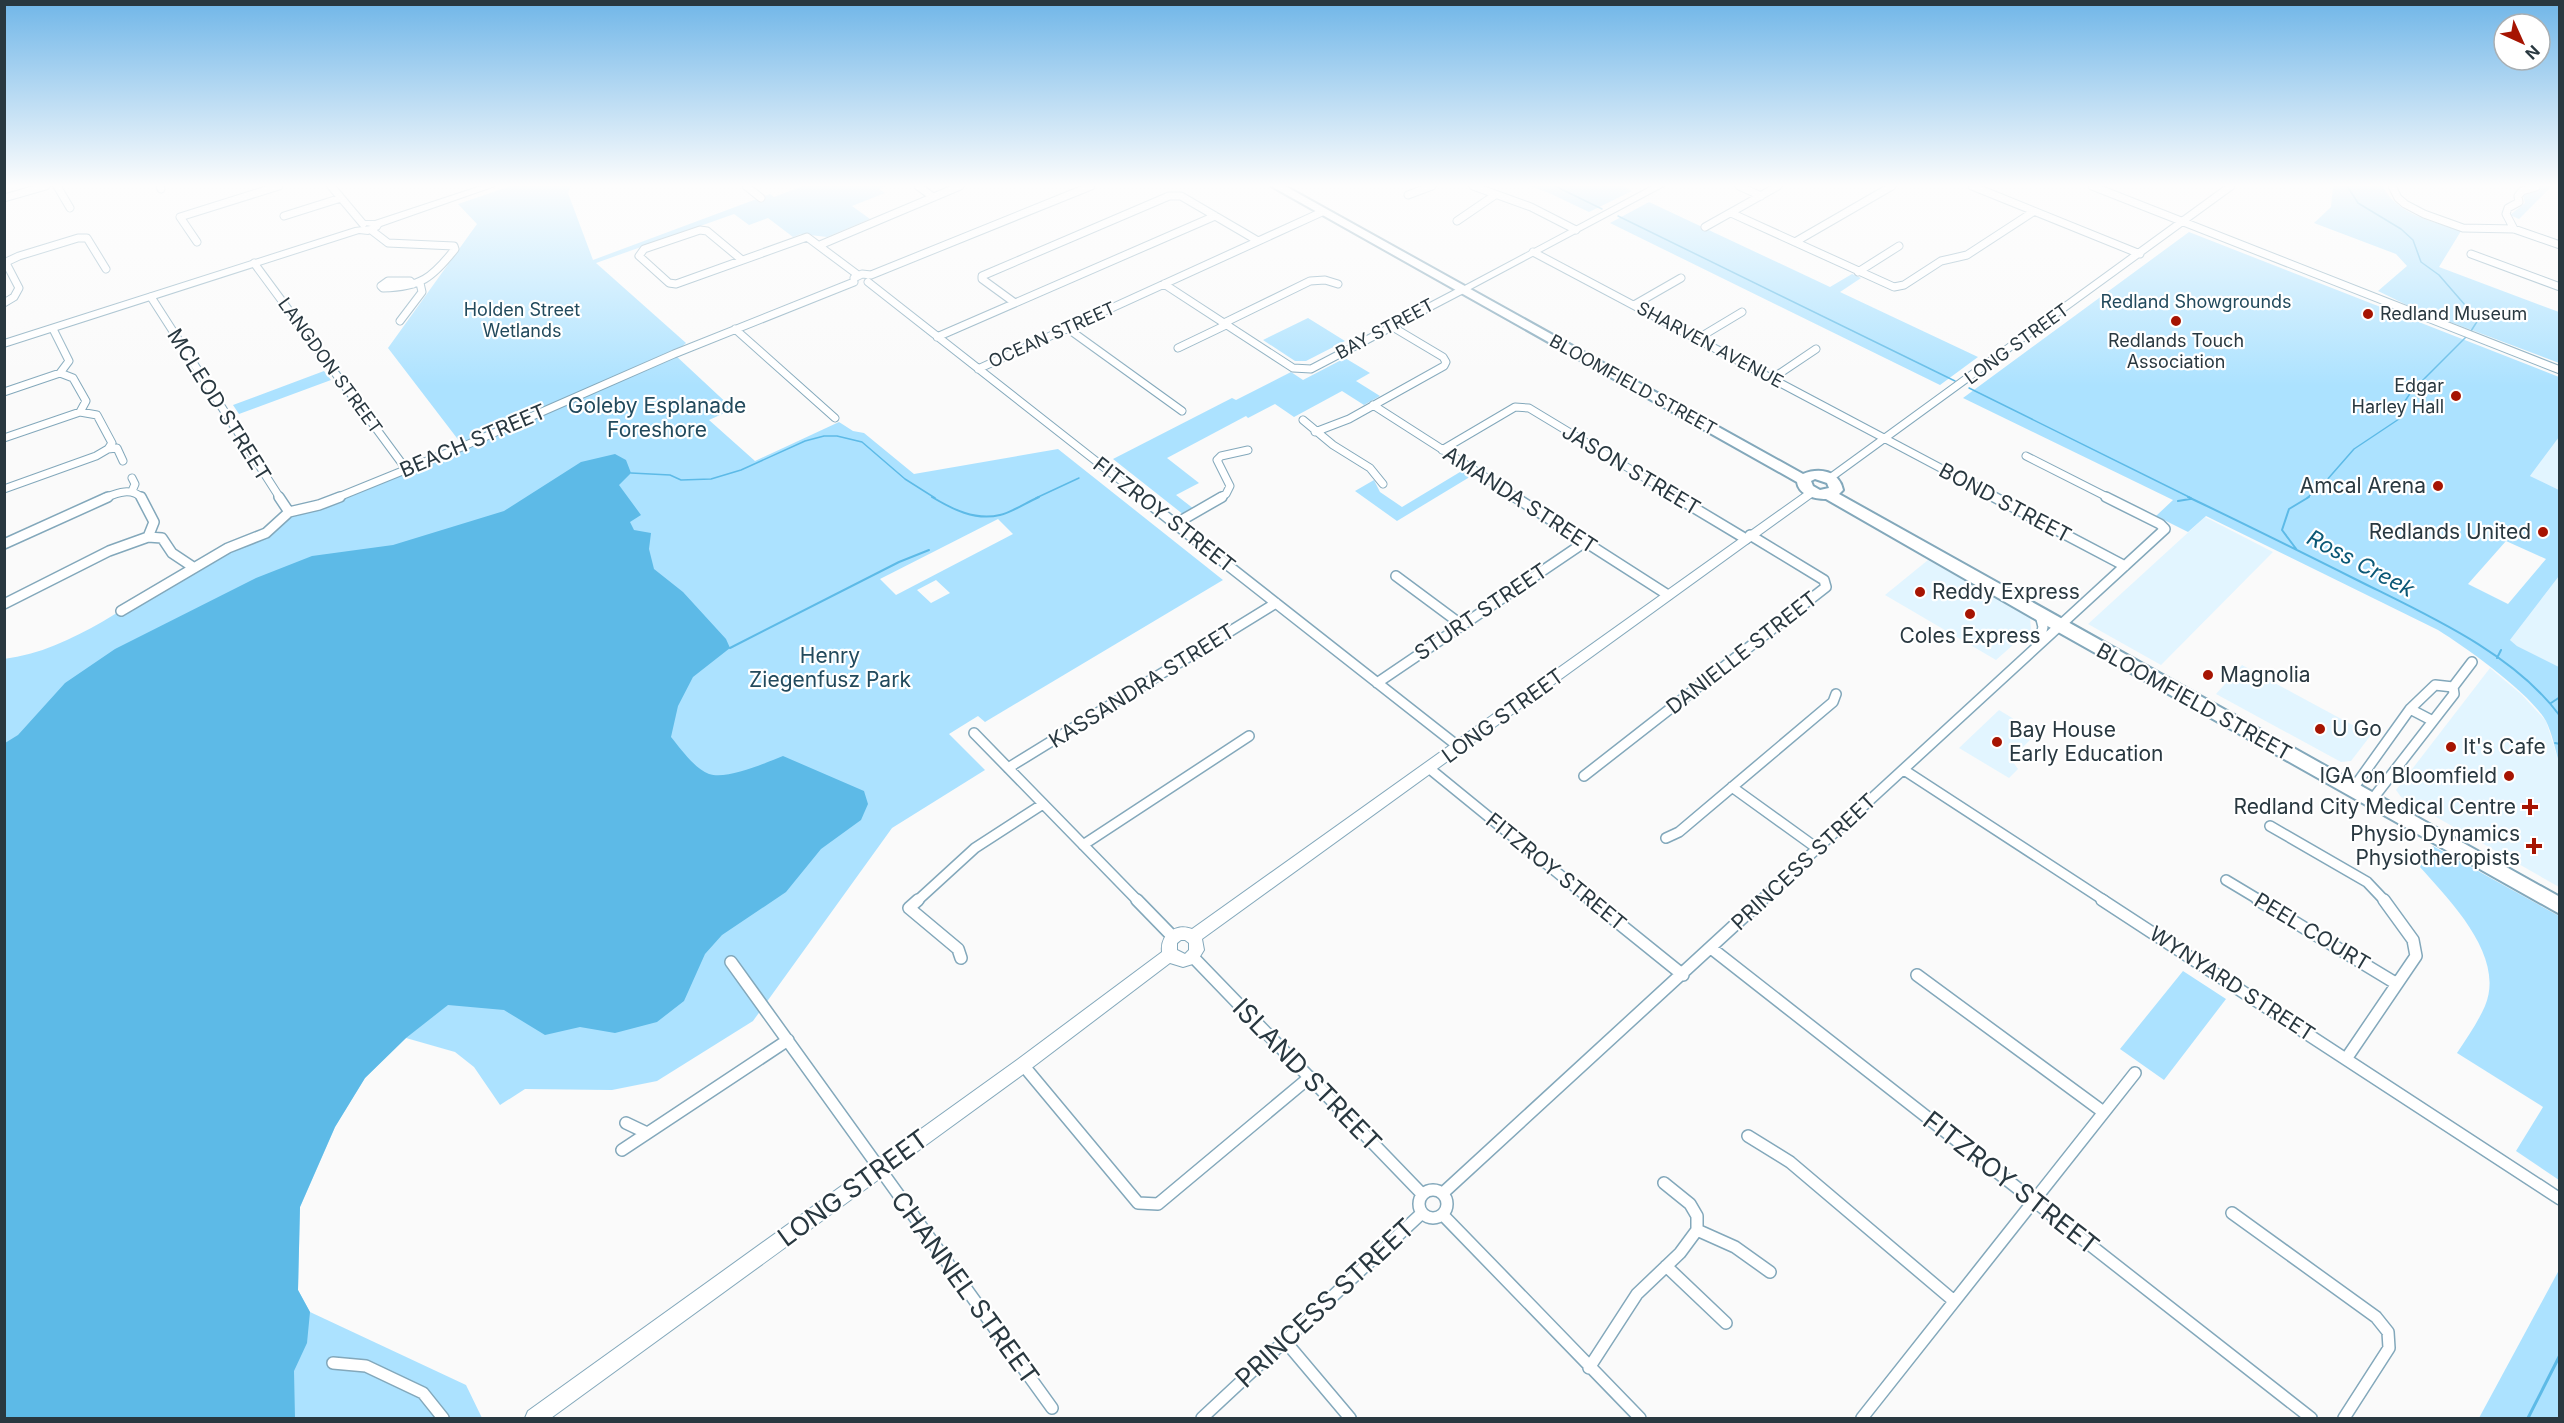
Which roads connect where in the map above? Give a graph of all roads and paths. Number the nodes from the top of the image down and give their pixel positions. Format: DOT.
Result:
graph roads {
  1 [pos="31,252"];
  2 [pos="96,252"];
  3 [pos="287,252"];
  4 [pos="452,252"];
  5 [pos="640,252"];
  6 [pos="733,252"];
  7 [pos="762,252"];
  8 [pos="828,252"];
  9 [pos="932,252"];
  10 [pos="1037,252"];
  11 [pos="1131,252"];
  12 [pos="1233,252"];
  13 [pos="1399,252"];
  14 [pos="1405,252"];
  15 [pos="1533,252"];
  16 [pos="1817,252"];
  17 [pos="1889,252"];
  18 [pos="1972,252"];
  19 [pos="2136,252"];
  20 [pos="2260,252"];
  21 [pos="2140,254"];
  22 [pos="2471,254"];
  23 [pos="742,260"];
  24 [pos="5,263"];
  25 [pos="254,263"];
  26 [pos="106,269"];
  27 [pos="1858,272"];
  28 [pos="856,278"];
  29 [pos="1681,278"];
  30 [pos="869,279"];
  31 [pos="1164,284"];
  32 [pos="1338,284"];
  33 [pos="2559,287"];
  34 [pos="1466,288"];
  35 [pos="151,297"];
  36 [pos="4,303"];
  37 [pos="1015,303"];
  38 [pos="1634,305"];
  39 [pos="1742,312"];
  40 [pos="400,321"];
  41 [pos="1225,324"];
  42 [pos="1391,326"];
  43 [pos="1067,328"];
  44 [pos="53,329"];
  45 [pos="735,329"];
  46 [pos="937,337"];
  47 [pos="1697,339"];
  48 [pos="4,344"];
  49 [pos="1178,348"];
  50 [pos="1816,349"];
  51 [pos="978,369"];
  52 [pos="2559,370"];
  53 [pos="60,373"];
  54 [pos="1773,378"];
  55 [pos="4,392"];
  56 [pos="1373,405"];
  57 [pos="1182,411"];
  58 [pos="80,412"];
  59 [pos="834,418"];
  60 [pos="1304,420"];
  61 [pos="1316,432"];
  62 [pos="4,438"];
  63 [pos="1886,439"];
  64 [pos="108,449"];
  65 [pos="1248,450"];
  66 [pos="1442,450"];
  67 [pos="2026,456"];
  68 [pos="123,461"];
  69 [pos="406,469"];
  70 [pos="132,478"];
  71 [pos="1808,482"];
  72 [pos="1383,484"];
  73 [pos="1832,488"];
  74 [pos="4,489"];
  75 [pos="132,491"];
  76 [pos="289,512"];
  77 [pos="1175,524"];
  78 [pos="148,537"];
  79 [pos="1748,537"];
  80 [pos="1585,542"];
  81 [pos="4,544"];
  82 [pos="2125,566"];
  83 [pos="193,567"];
  84 [pos="1396,576"];
  85 [pos="1668,595"];
  86 [pos="1276,603"];
  87 [pos="4,604"];
  88 [pos="121,610"];
  89 [pos="2040,615"];
  90 [pos="2064,623"];
  91 [pos="1462,625"];
  92 [pos="2037,647"];
  93 [pos="2472,662"];
  94 [pos="1377,682"];
  95 [pos="2453,687"];
  96 [pos="1836,694"];
  97 [pos="2410,709"];
  98 [pos="2433,721"];
  99 [pos="974,733"];
  100 [pos="1249,736"];
  101 [pos="1459,747"];
  102 [pos="1008,768"];
  103 [pos="1430,769"];
  104 [pos="1904,770"];
  105 [pos="1584,776"];
  106 [pos="2355,786"];
  107 [pos="1732,787"];
  108 [pos="2374,797"];
  109 [pos="1043,804"];
  110 [pos="2270,826"];
  111 [pos="1666,838"];
  112 [pos="1083,845"];
  113 [pos="1818,849"];
  114 [pos="2226,880"];
  115 [pos="2559,896"];
  116 [pos="2559,906"];
  117 [pos="1193,937"];
  118 [pos="1172,946"];
  119 [pos="1711,948"];
  120 [pos="1193,957"];
  121 [pos="961,958"];
  122 [pos="731,963"];
  123 [pos="1683,975"];
  124 [pos="1917,975"];
  125 [pos="2397,984"];
  126 [pos="788,1040"];
  127 [pos="2346,1059"];
  128 [pos="1023,1065"];
  129 [pos="2135,1072"];
  130 [pos="1310,1077"];
  131 [pos="2102,1111"];
  132 [pos="626,1123"];
  133 [pos="647,1133"];
  134 [pos="1748,1136"];
  135 [pos="622,1150"];
  136 [pos="880,1169"];
  137 [pos="1664,1183"];
  138 [pos="1422,1194"];
  139 [pos="1443,1194"];
  140 [pos="2559,1199"];
  141 [pos="2034,1201"];
  142 [pos="1422,1213"];
  143 [pos="2232,1213"];
  144 [pos="1443,1215"];
  145 [pos="1697,1230"];
  146 [pos="1666,1266"];
  147 [pos="1770,1272"];
  148 [pos="1954,1301"];
  149 [pos="1726,1323"];
  150 [pos="1286,1341"];
  151 [pos="333,1363"];
  152 [pos="1589,1368"];
  153 [pos="1052,1408"];
  154 [pos="443,1419"];
  155 [pos="535,1419"];
  156 [pos="1202,1419"];
  157 [pos="1350,1419"];
  158 [pos="1640,1419"];
  159 [pos="1862,1419"];
  160 [pos="2311,1419"];
  161 [pos="2344,1419"];
  1 -- 24 [label="street"];
  2 -- 26 [label="street"];
  3 -- 25 [label="street"];
  4 -- 40 [label="street"];
  5 -- 23 [label="street"];
  6 -- 23 [label="street"];
  7 -- 23 [label="street"];
  8 -- 28 [label="street"];
  9 -- 30 [label="street"];
  10 -- 37 [label="street"];
  11 -- 37 [label="street"];
  12 -- 31 [label="street, OCEAN STREET"];
  13 -- 34 [label="highway"];
  14 -- 34 [label="highway"];
  15 -- 34 [label="street, BAY STREET"];
  15 -- 38 [label="street, SHARVEN AVENUE"];
  16 -- 27 [label="street"];
  17 -- 27 [label="street"];
  18 -- 27 [label="street"];
  19 -- 21 [label="street"];
  20 -- 52 [label="street"];
  21 -- 63 [label="street, LONG STREET"];
  22 -- 33 [label="street"];
  24 -- 36 [label="street"];
  25 -- 35 [label="street"];
  25 -- 69 [label="street, LANGDON STREET"];
  28 -- 30 [label="street"];
  28 -- 45 [label="street, BEACH STREET"];
  29 -- 38 [label="street"];
  30 -- 46 [label="street, FITZROY STREET"];
  31 -- 41 [label="street"];
  31 -- 43 [label="street, OCEAN STREET"];
  32 -- 41 [label="street"];
  34 -- 42 [label="street, BAY STREET"];
  34 -- 71 [label="highway, BLOOMFIELD STREET"];
  35 -- 44 [label="street"];
  35 -- 76 [label="street, MCLEOD STREET"];
  37 -- 46 [label="street"];
  38 -- 47 [label="street, SHARVEN AVENUE"];
  39 -- 47 [label="street"];
  41 -- 42 [label="street, BAY STREET"];
  41 -- 49 [label="street"];
  42 -- 56 [label="street"];
  43 -- 51 [label="street, OCEAN STREET"];
  43 -- 57 [label="street"];
  44 -- 48 [label="street"];
  44 -- 53 [label="street"];
  45 -- 59 [label="street"];
  45 -- 69 [label="street, BEACH STREET"];
  46 -- 51 [label="street, FITZROY STREET"];
  47 -- 54 [label="street, SHARVEN AVENUE"];
  50 -- 54 [label="street"];
  51 -- 77 [label="street, FITZROY STREET"];
  53 -- 55 [label="street"];
  53 -- 58 [label="street"];
  54 -- 63 [label="street, SHARVEN AVENUE"];
  56 -- 61 [label="street"];
  56 -- 66 [label="street, AMANDA STREET"];
  58 -- 62 [label="street"];
  58 -- 64 [label="street"];
  60 -- 61 [label="street"];
  61 -- 72 [label="street"];
  63 -- 73 [label="street, LONG STREET"];
  63 -- 82 [label="street, BOND STREET"];
  64 -- 68 [label="street"];
  64 -- 74 [label="street"];
  65 -- 77 [label="street"];
  66 -- 79 [label="street, JASON STREET"];
  66 -- 80 [label="street, AMANDA STREET"];
  67 -- 82 [label="street, PRINCESS STREET"];
  69 -- 76 [label="street, BEACH STREET"];
  70 -- 75 [label="street"];
  71 -- 73 [label="highway, BLOOMFIELD STREET"];
  71 -- 79 [label="street, LONG STREET"];
  73 -- 89 [label="highway, BLOOMFIELD STREET"];
  73 -- 90 [label="highway, BLOOMFIELD STREET"];
  75 -- 78 [label="street"];
  75 -- 81 [label="street"];
  76 -- 83 [label="street"];
  77 -- 86 [label="street, FITZROY STREET"];
  78 -- 83 [label="street"];
  78 -- 87 [label="street"];
  79 -- 85 [label="street, LONG STREET"];
  79 -- 105 [label="street, DANIELLE STREET"];
  80 -- 85 [label="street, AMANDA STREET"];
  80 -- 91 [label="street, STURT STREET"];
  82 -- 90 [label="street, PRINCESS STREET"];
  83 -- 88 [label="street"];
  84 -- 91 [label="street"];
  85 -- 101 [label="street, LONG STREET"];
  86 -- 94 [label="street, FITZROY STREET"];
  86 -- 102 [label="street, KASSANDRA STREET"];
  89 -- 90 [label="highway, BLOOMFIELD STREET"];
  89 -- 92 [label="street"];
  90 -- 92 [label="street, PRINCESS STREET"];
  90 -- 106 [label="highway, BLOOMFIELD STREET"];
  91 -- 94 [label="street, STURT STREET"];
  92 -- 104 [label="street, PRINCESS STREET"];
  93 -- 95 [label="street"];
  94 -- 101 [label="street, FITZROY STREET"];
  95 -- 97 [label="street"];
  95 -- 98 [label="street"];
  96 -- 107 [label="street"];
  97 -- 98 [label="street"];
  97 -- 106 [label="street"];
  98 -- 108 [label="street"];
  99 -- 102 [label="street"];
  100 -- 112 [label="street"];
  101 -- 103 [label="street, LONG STREET"];
  102 -- 109 [label="street"];
  103 -- 117 [label="street, LONG STREET"];
  103 -- 123 [label="street, FITZROY STREET"];
  104 -- 113 [label="street, PRINCESS STREET"];
  104 -- 127 [label="street, WYNYARD STREET"];
  106 -- 108 [label="highway, BLOOMFIELD STREET"];
  107 -- 111 [label="street"];
  107 -- 113 [label="street"];
  108 -- 115 [label="highway, BLOOMFIELD STREET"];
  108 -- 116 [label="highway, BLOOMFIELD STREET"];
  109 -- 112 [label="street"];
  109 -- 121 [label="street"];
  110 -- 125 [label="street"];
  112 -- 118 [label="street"];
  113 -- 119 [label="street, PRINCESS STREET"];
  114 -- 125 [label="street, PEEL COURT"];
  117 -- 118 [label="street"];
  117 -- 120 [label="street"];
  118 -- 120 [label="street"];
  118 -- 128 [label="street, LONG STREET"];
  119 -- 123 [label="street, PRINCESS STREET"];
  119 -- 141 [label="street, FITZROY STREET"];
  120 -- 130 [label="street, ISLAND STREET"];
  122 -- 126 [label="street, CHANNEL STREET"];
  123 -- 139 [label="street, PRINCESS STREET"];
  124 -- 131 [label="street"];
  125 -- 127 [label="street"];
  126 -- 133 [label="street"];
  126 -- 136 [label="street, CHANNEL STREET"];
  127 -- 140 [label="street, WYNYARD STREET"];
  128 -- 130 [label="street"];
  128 -- 136 [label="street, LONG STREET"];
  129 -- 131 [label="street"];
  130 -- 138 [label="street, ISLAND STREET"];
  131 -- 141 [label="street"];
  132 -- 133 [label="street"];
  133 -- 135 [label="street"];
  134 -- 148 [label="street"];
  136 -- 153 [label="street, CHANNEL STREET"];
  136 -- 155 [label="street, LONG STREET"];
  137 -- 145 [label="street"];
  138 -- 139 [label="street"];
  138 -- 142 [label="street"];
  139 -- 144 [label="street"];
  141 -- 148 [label="street"];
  141 -- 160 [label="street, FITZROY STREET"];
  142 -- 144 [label="street"];
  142 -- 150 [label="street, PRINCESS STREET"];
  143 -- 161 [label="street"];
  144 -- 152 [label="street"];
  145 -- 146 [label="street"];
  145 -- 147 [label="street"];
  146 -- 149 [label="street"];
  146 -- 152 [label="street"];
  148 -- 159 [label="street"];
  150 -- 156 [label="street, PRINCESS STREET"];
  150 -- 157 [label="street"];
  151 -- 154 [label="street"];
  152 -- 158 [label="street"];
}
